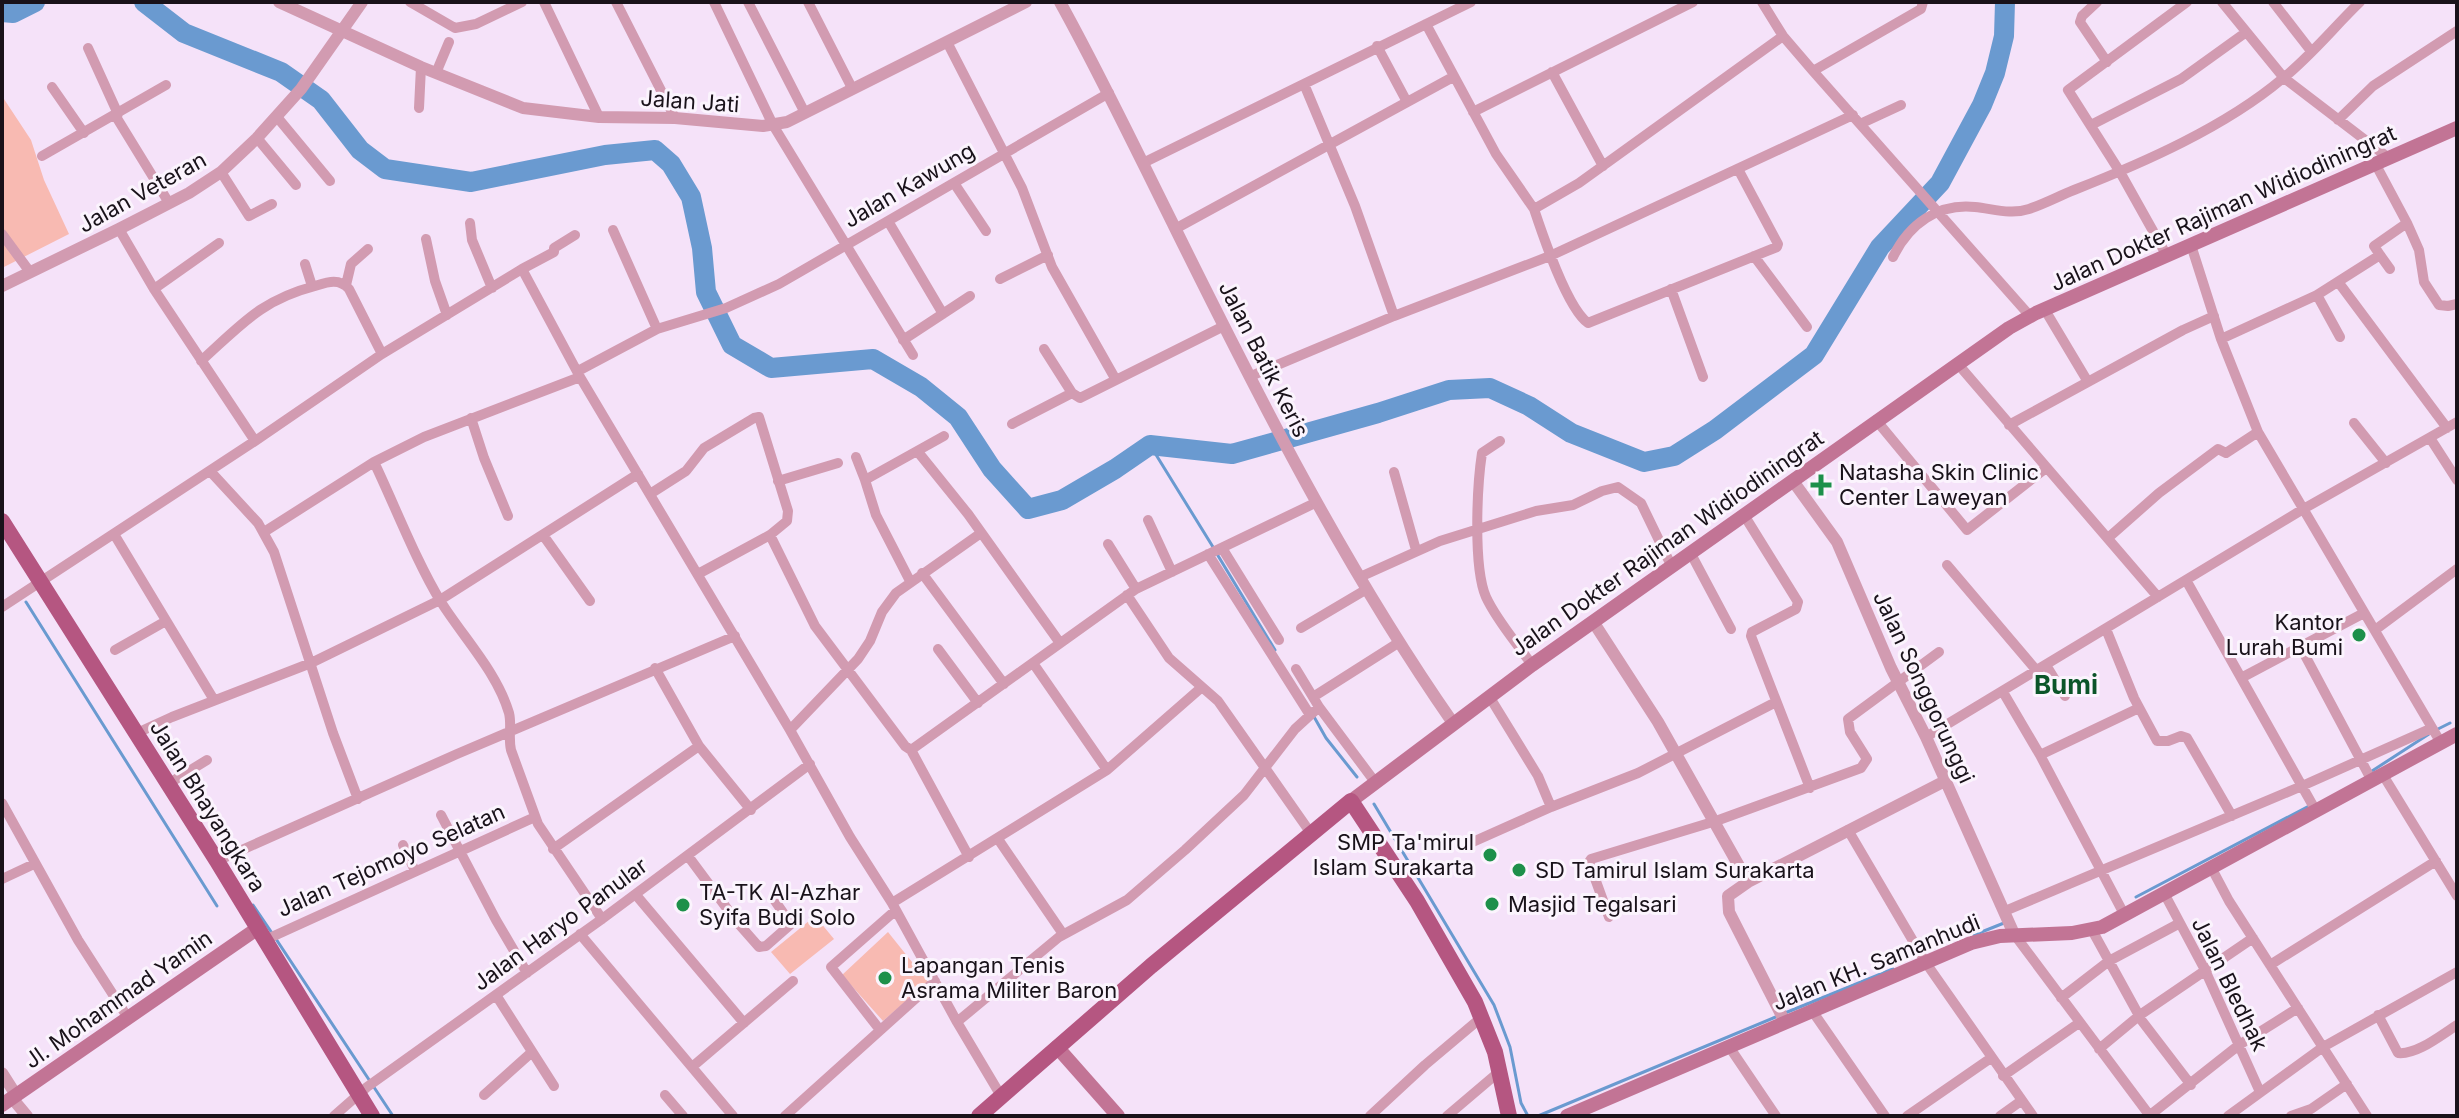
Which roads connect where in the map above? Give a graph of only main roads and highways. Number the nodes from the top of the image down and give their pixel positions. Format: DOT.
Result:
graph roads {
  1 [pos="2457,130"];
  2 [pos="2,521"];
  3 [pos="2457,734"];
  4 [pos="1351,801"];
  5 [pos="268,935"];
  6 [pos="1057,1047"];
  7 [pos="10,1099"];
  8 [pos="1592,1112"];
  9 [pos="372,1116"];
  10 [pos="979,1116"];
  11 [pos="1118,1116"];
  12 [pos="1509,1116"];
  13 [pos="1567,1116"];
  1 -- 4 [label="main road, Jalan Dokter Rajiman Widiodiningrat"];
  2 -- 5 [label="main road, Jalan Bhayangkara"];
  3 -- 8 [label="main road, Jalan KH. Samanhudi"];
  4 -- 6 [label="main road, Jalan Dokter Rajiman Widiodiningrat"];
  4 -- 12 [label="main road"];
  5 -- 7 [label="main road, Jl. Mohammad Yamin"];
  5 -- 9 [label="main road, Jalan Bhayangkara"];
  6 -- 10 [label="main road, Jalan Dokter Rajiman Widiodiningrat"];
  6 -- 11 [label="main road"];
  8 -- 13 [label="main road, Jalan KH. Samanhudi"];
}
